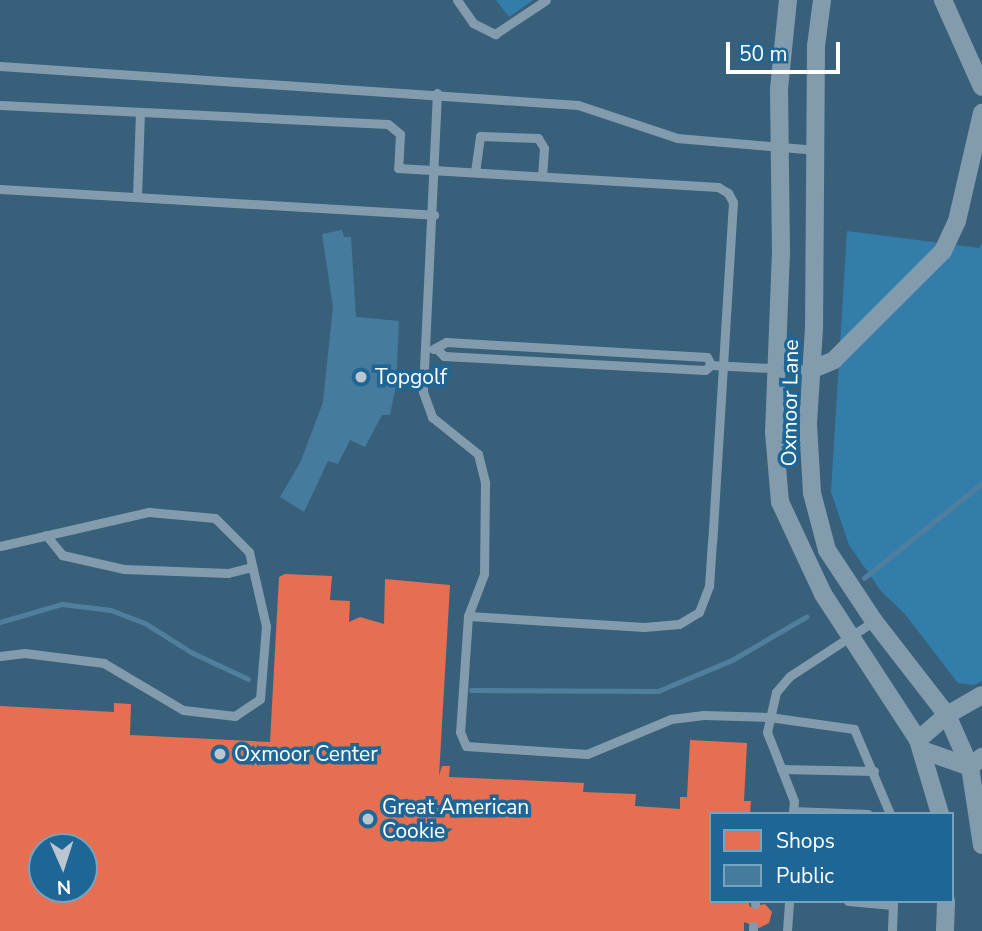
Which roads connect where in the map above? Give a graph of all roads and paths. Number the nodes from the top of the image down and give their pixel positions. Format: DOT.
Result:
graph roads {
  1 [pos="457,0"];
  2 [pos="545,0"];
  3 [pos="788,0"];
  4 [pos="821,0"];
  5 [pos="943,0"];
  6 [pos="0,66"];
  7 [pos="982,87"];
  8 [pos="437,93"];
  9 [pos="0,105"];
  10 [pos="140,112"];
  11 [pos="982,113"];
  12 [pos="780,149"];
  13 [pos="816,150"];
  14 [pos="435,170"];
  15 [pos="475,172"];
  16 [pos="542,176"];
  17 [pos="0,189"];
  18 [pos="137,197"];
  19 [pos="434,215"];
  20 [pos="426,348"];
  21 [pos="722,366"];
  22 [pos="775,368"];
  23 [pos="811,370"];
  24 [pos="46,535"];
  25 [pos="0,546"];
  26 [pos="252,567"];
  27 [pos="468,615"];
  28 [pos="874,621"];
  29 [pos="853,637"];
  30 [pos="0,656"];
  31 [pos="982,695"];
  32 [pos="947,715"];
  33 [pos="769,717"];
  34 [pos="920,745"];
  35 [pos="976,762"];
  36 [pos="781,769"];
  37 [pos="874,771"];
  38 [pos="793,812"];
  39 [pos="889,812"];
  40 [pos="939,812"];
  41 [pos="982,845"];
  42 [pos="789,903"];
  43 [pos="893,903"];
  44 [pos="946,903"];
  45 [pos="787,931"];
  46 [pos="892,931"];
  47 [pos="945,931"];
  1 -- 2 [label="lane"];
  3 -- 12 [label="street, Oxmoor Lane"];
  4 -- 13 [label="street, Oxmoor Lane"];
  5 -- 7 [label="street"];
  6 -- 8 [label="lane"];
  8 -- 12 [label="lane"];
  8 -- 14 [label="lane"];
  9 -- 10 [label="lane"];
  10 -- 14 [label="lane"];
  10 -- 18 [label="lane"];
  11 -- 23 [label="street"];
  12 -- 13 [label="lane"];
  12 -- 22 [label="street, Oxmoor Lane"];
  13 -- 23 [label="street, Oxmoor Lane"];
  14 -- 15 [label="lane"];
  14 -- 19 [label="lane"];
  15 -- 16 [label="lane"];
  15 -- 16 [label="lane"];
  16 -- 21 [label="lane"];
  17 -- 18 [label="lane"];
  18 -- 19 [label="lane"];
  19 -- 20 [label="lane"];
  20 -- 21 [label="lane"];
  20 -- 27 [label="lane"];
  21 -- 22 [label="lane"];
  21 -- 27 [label="lane"];
  22 -- 23 [label="lane"];
  22 -- 29 [label="street, Oxmoor Lane"];
  23 -- 28 [label="street, Oxmoor Lane"];
  24 -- 25 [label="lane"];
  24 -- 26 [label="lane"];
  24 -- 26 [label="lane"];
  26 -- 30 [label="lane"];
  27 -- 33 [label="lane"];
  28 -- 29 [label="lane"];
  28 -- 32 [label="street, Oxmoor Lane"];
  29 -- 33 [label="lane"];
  29 -- 34 [label="street, Oxmoor Lane"];
  31 -- 32 [label="street"];
  32 -- 34 [label="street"];
  32 -- 35 [label="street, Oxmoor Lane"];
  33 -- 36 [label="lane"];
  33 -- 37 [label="lane"];
  34 -- 35 [label="street"];
  34 -- 40 [label="street, Oxmoor Lane"];
  35 -- 41 [label="street, Oxmoor Lane"];
  36 -- 37 [label="lane"];
  36 -- 38 [label="lane"];
  37 -- 39 [label="lane"];
  42 -- 45 [label="lane"];
  43 -- 46 [label="lane"];
  44 -- 47 [label="street"];
}
